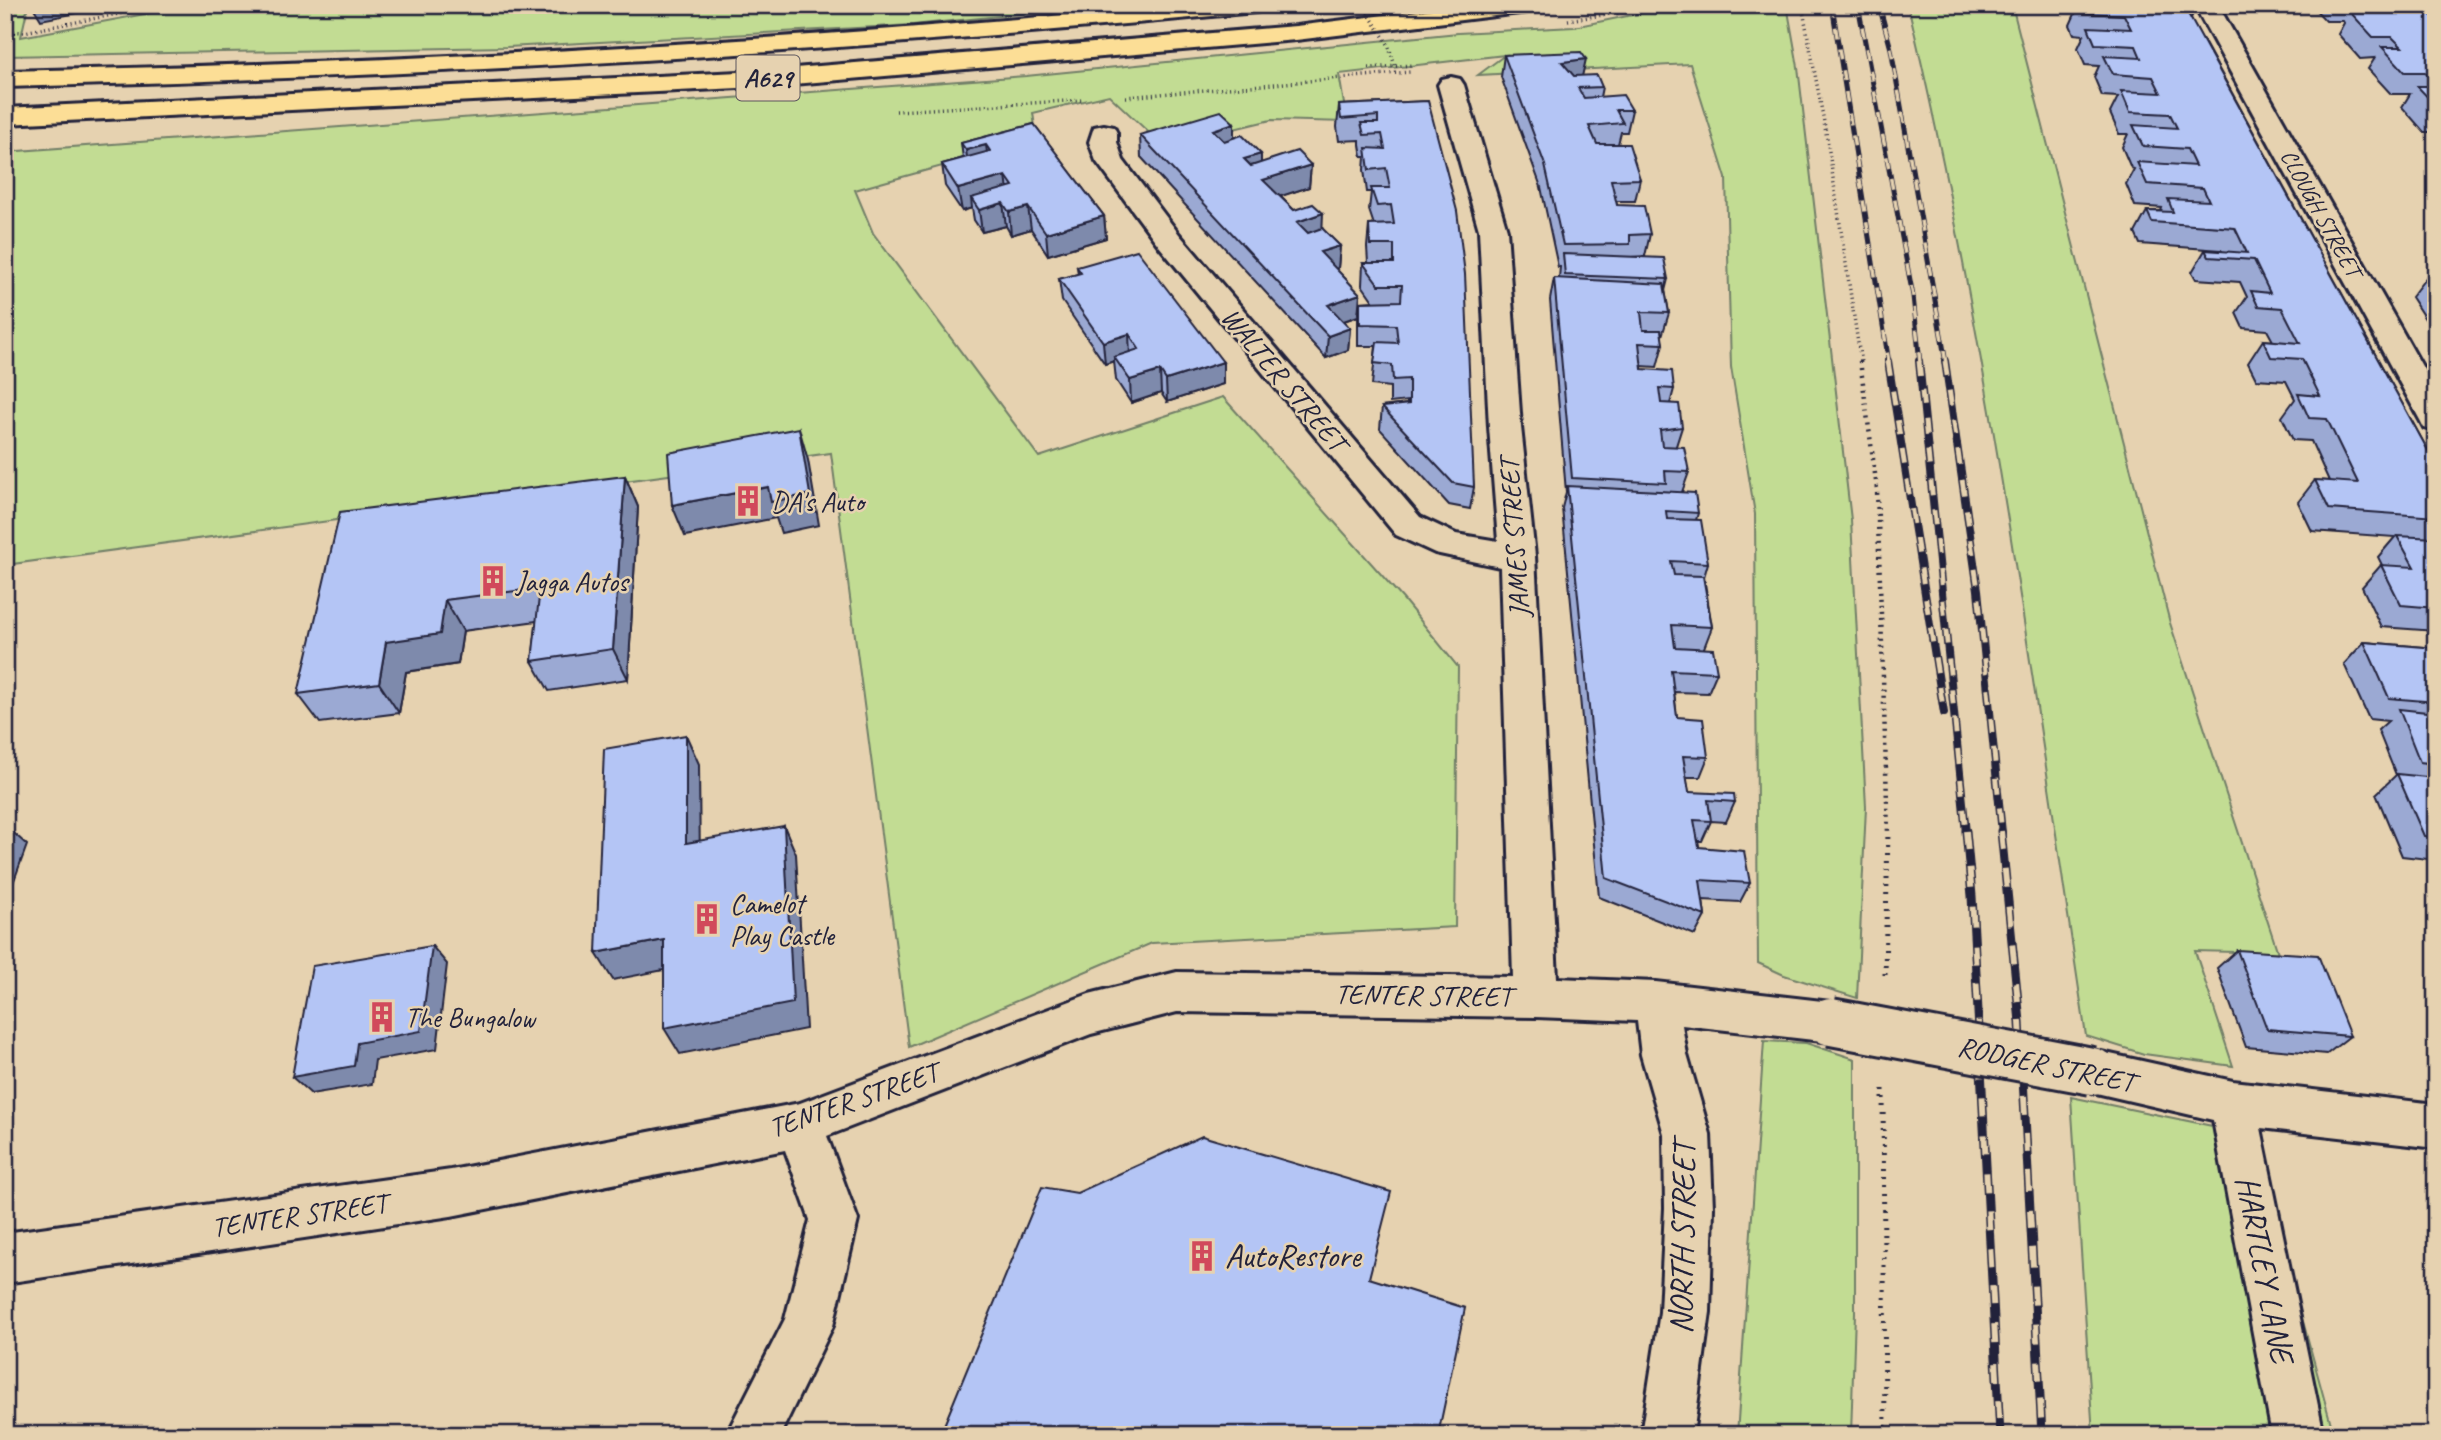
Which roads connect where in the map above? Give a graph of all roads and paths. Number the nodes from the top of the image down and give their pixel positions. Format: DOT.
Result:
graph roads {
  1 [pos="165,5"];
  2 [pos="1255,5"];
  3 [pos="1363,5"];
  4 [pos="1528,5"];
  5 [pos="1673,5"];
  6 [pos="1802,5"];
  7 [pos="2206,5"];
  8 [pos="1567,20"];
  9 [pos="5,31"];
  10 [pos="1395,66"];
  11 [pos="5,79"];
  12 [pos="1451,85"];
  13 [pos="5,116"];
  14 [pos="1104,133"];
  15 [pos="2436,420"];
  16 [pos="1517,556"];
  17 [pos="1885,986"];
  18 [pos="1536,997"];
  19 [pos="1657,1002"];
  20 [pos="1884,1084"];
  21 [pos="2233,1103"];
  22 [pos="800,1125"];
  23 [pos="2436,1126"];
  24 [pos="5,1258"];
  25 [pos="751,1435"];
  26 [pos="1667,1435"];
  27 [pos="1885,1435"];
  28 [pos="2298,1435"];
  1 -- 9 [label="path"];
  2 -- 11 [label="main road, A629"];
  3 -- 10 [label="path, bridge"];
  4 -- 13 [label="main road, A629"];
  5 -- 8 [label="path"];
  6 -- 17 [label="path"];
  7 -- 15 [label="street, CLOUGH STREET"];
  12 -- 16 [label="street, JAMES STREET"];
  14 -- 16 [label="street, WALTER STREET"];
  16 -- 18 [label="street, JAMES STREET"];
  18 -- 19 [label="street, TENTER STREET"];
  18 -- 22 [label="street, TENTER STREET"];
  19 -- 21 [label="street, RODGER STREET, bridge"];
  19 -- 26 [label="street, NORTH STREET"];
  20 -- 27 [label="path"];
  21 -- 23 [label="street, RODGER STREET"];
  21 -- 28 [label="street, HARTLEY LANE"];
  22 -- 24 [label="street, TENTER STREET"];
  22 -- 25 [label="street"];
}
